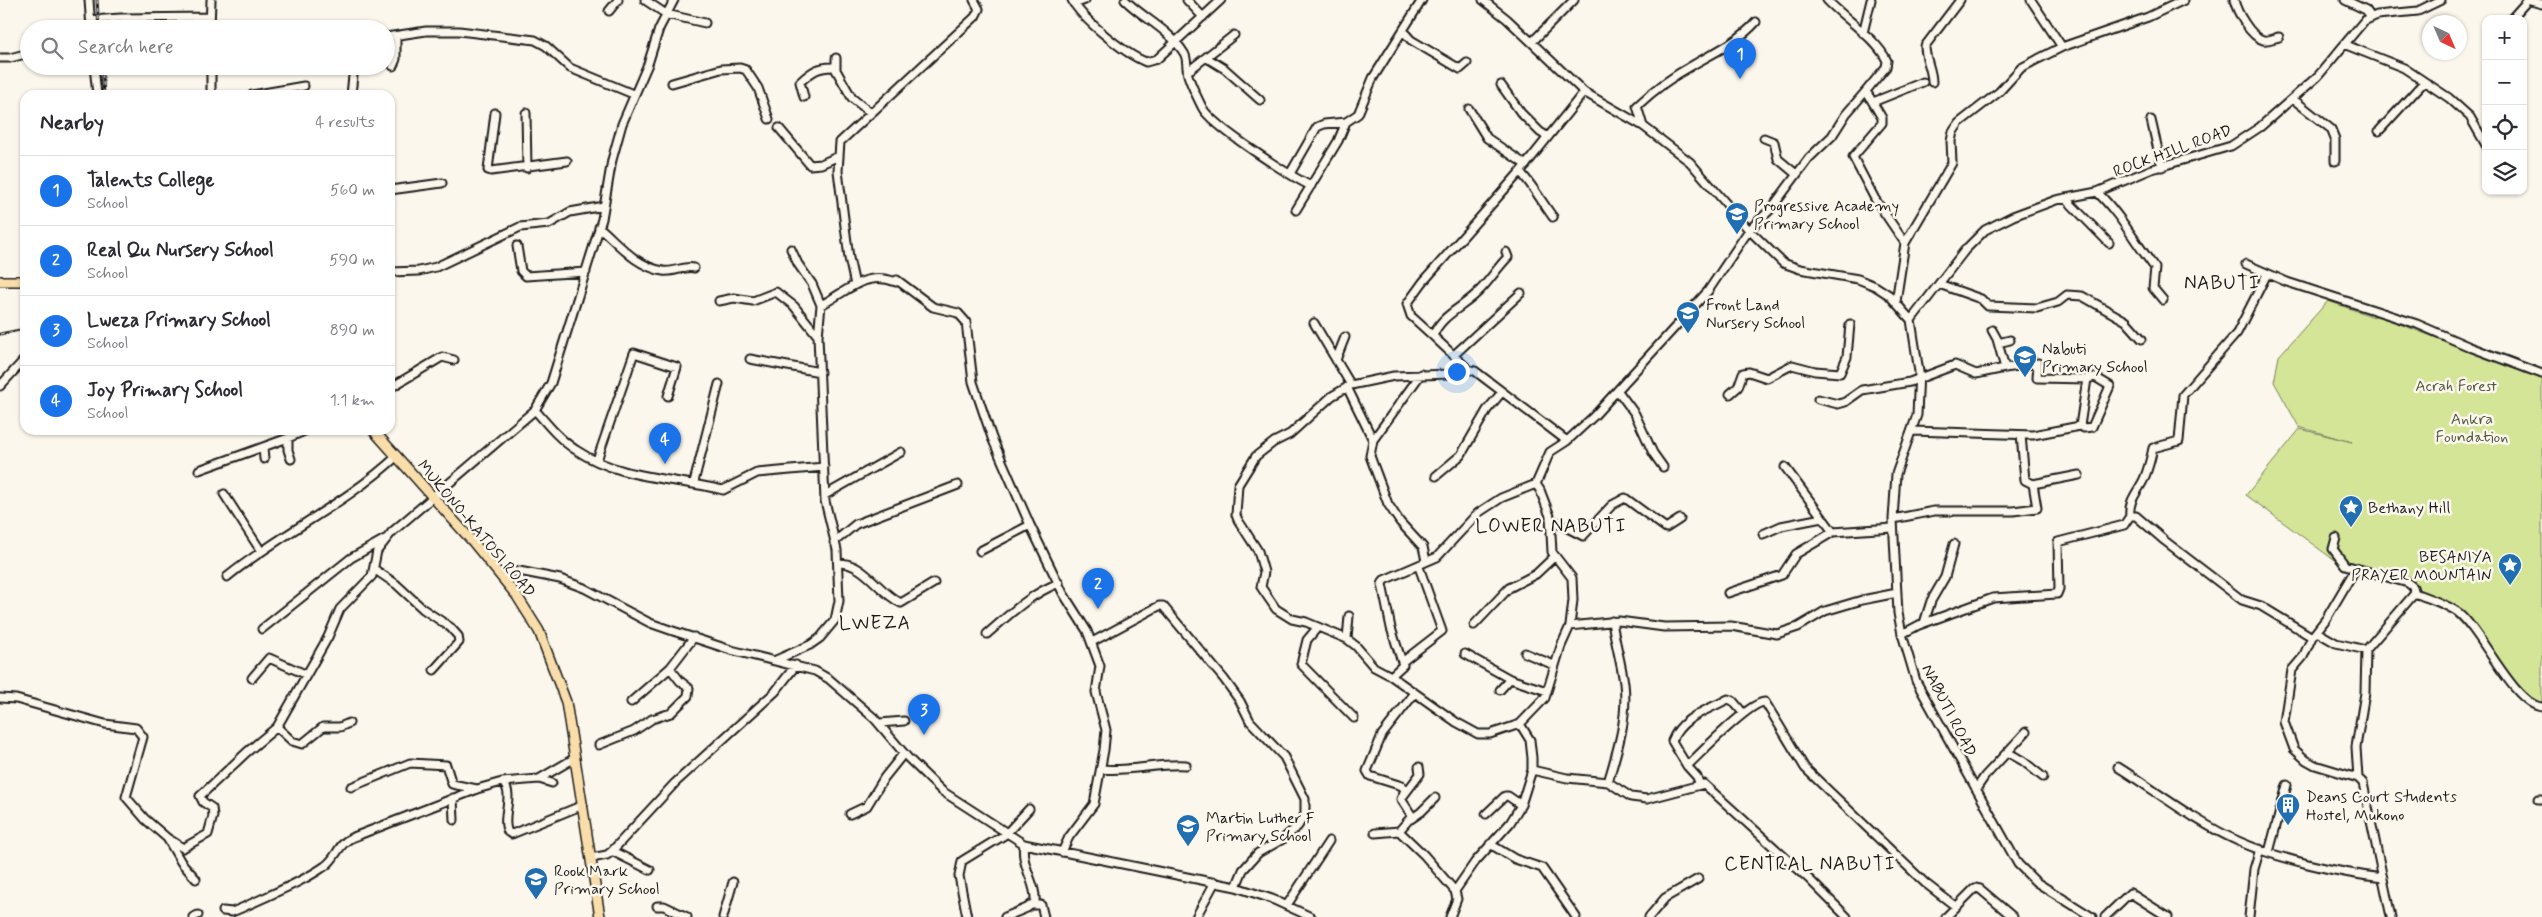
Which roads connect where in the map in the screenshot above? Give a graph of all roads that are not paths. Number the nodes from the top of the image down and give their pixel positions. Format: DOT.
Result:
graph roads {
  1 [pos="89,0"];
  2 [pos="211,0"];
  3 [pos="618,0"];
  4 [pos="645,0"];
  5 [pos="674,0"];
  6 [pos="974,0"];
  7 [pos="1086,0"];
  8 [pos="1124,0"];
  9 [pos="1187,0"];
  10 [pos="1221,0"];
  11 [pos="1422,0"];
  12 [pos="1483,0"];
  13 [pos="1574,0"];
  14 [pos="1827,0"];
  15 [pos="1871,0"];
  16 [pos="1960,0"];
  17 [pos="2031,0"];
  18 [pos="2165,0"];
  19 [pos="2184,0"];
  20 [pos="2234,0"];
  21 [pos="2345,0"];
  22 [pos="2441,0"];
  23 [pos="2528,0"];
  24 [pos="1073,2"];
  25 [pos="2542,4"];
  26 [pos="2171,6"];
  27 [pos="609,11"];
  28 [pos="666,14"];
  29 [pos="2515,15"];
  30 [pos="210,17"];
  31 [pos="1203,17"];
  32 [pos="2371,17"];
  33 [pos="91,20"];
  34 [pos="1756,22"];
  35 [pos="705,23"];
  36 [pos="1403,31"];
  37 [pos="1863,33"];
  38 [pos="1234,35"];
  39 [pos="396,37"];
  40 [pos="2279,37"];
  41 [pos="1175,42"];
  42 [pos="1532,42"];
  43 [pos="2346,44"];
  44 [pos="2062,47"];
  45 [pos="20,56"];
  46 [pos="0,58"];
  47 [pos="836,58"];
  48 [pos="1207,58"];
  49 [pos="395,61"];
  50 [pos="1467,64"];
  51 [pos="836,67"];
  52 [pos="1187,68"];
  53 [pos="95,75"];
  54 [pos="211,75"];
  55 [pos="353,75"];
  56 [pos="1923,82"];
  57 [pos="1932,82"];
  58 [pos="2424,82"];
  59 [pos="672,83"];
  60 [pos="1501,85"];
  61 [pos="304,86"];
  62 [pos="96,90"];
  63 [pos="211,90"];
  64 [pos="281,90"];
  65 [pos="352,90"];
  66 [pos="1866,91"];
  67 [pos="1584,92"];
  68 [pos="633,94"];
  69 [pos="804,97"];
  70 [pos="2293,99"];
  71 [pos="1260,100"];
  72 [pos="1873,102"];
  73 [pos="1469,109"];
  74 [pos="495,113"];
  75 [pos="526,113"];
  76 [pos="871,113"];
  77 [pos="769,119"];
  78 [pos="2151,120"];
  79 [pos="1346,122"];
  80 [pos="1643,126"];
  81 [pos="779,128"];
  82 [pos="2379,131"];
  83 [pos="1548,137"];
  84 [pos="2482,137"];
  85 [pos="1764,138"];
  86 [pos="839,156"];
  87 [pos="567,161"];
  88 [pos="2336,161"];
  89 [pos="1526,166"];
  90 [pos="2162,167"];
  91 [pos="527,168"];
  92 [pos="1291,172"];
  93 [pos="1520,172"];
  94 [pos="1796,174"];
  95 [pos="442,183"];
  96 [pos="1311,186"];
  97 [pos="395,189"];
  98 [pos="2097,192"];
  99 [pos="2065,198"];
  100 [pos="604,206"];
  101 [pos="1296,210"];
  102 [pos="1554,217"];
  103 [pos="599,227"];
  104 [pos="1749,230"];
  105 [pos="2109,243"];
  106 [pos="1905,244"];
  107 [pos="517,246"];
  108 [pos="791,249"];
  109 [pos="1506,252"];
  110 [pos="2246,264"];
  111 [pos="694,268"];
  112 [pos="395,272"];
  113 [pos="586,272"];
  114 [pos="2267,274"];
  115 [pos="0,281"];
  116 [pos="20,281"];
  117 [pos="1938,284"];
  118 [pos="855,285"];
  119 [pos="1522,293"];
  120 [pos="2163,300"];
  121 [pos="719,301"];
  122 [pos="1896,302"];
  123 [pos="821,305"];
  124 [pos="1911,320"];
  125 [pos="1314,323"];
  126 [pos="1850,324"];
  127 [pos="1992,330"];
  128 [pos="818,336"];
  129 [pos="1433,336"];
  130 [pos="1345,337"];
  131 [pos="2142,339"];
  132 [pos="2010,340"];
  133 [pos="1998,343"];
  134 [pos="1454,355"];
  135 [pos="750,359"];
  136 [pos="454,360"];
  137 [pos="1336,360"];
  138 [pos="20,364"];
  139 [pos="2005,368"];
  140 [pos="1468,369"];
  141 [pos="820,372"];
  142 [pos="1421,374"];
  143 [pos="2542,374"];
  144 [pos="1919,378"];
  145 [pos="2087,380"];
  146 [pos="719,384"];
  147 [pos="395,385"];
  148 [pos="0,386"];
  149 [pos="1349,386"];
  150 [pos="1618,391"];
  151 [pos="1502,392"];
  152 [pos="1730,394"];
  153 [pos="668,396"];
  154 [pos="1818,399"];
  155 [pos="534,410"];
  156 [pos="2080,426"];
  157 [pos="1913,431"];
  158 [pos="295,435"];
  159 [pos="378,435"];
  160 [pos="2021,435"];
  161 [pos="288,438"];
  162 [pos="1372,440"];
  163 [pos="1568,442"];
  164 [pos="262,446"];
  165 [pos="901,452"];
  166 [pos="397,456"];
  167 [pos="264,459"];
  168 [pos="291,459"];
  169 [pos="597,460"];
  170 [pos="1785,466"];
  171 [pos="824,467"];
  172 [pos="1663,467"];
  173 [pos="199,470"];
  174 [pos="2079,475"];
  175 [pos="1436,476"];
  176 [pos="694,482"];
  177 [pos="1536,484"];
  178 [pos="2033,484"];
  179 [pos="958,485"];
  180 [pos="224,494"];
  181 [pos="825,495"];
  182 [pos="432,497"];
  183 [pos="2130,516"];
  184 [pos="1822,518"];
  185 [pos="1550,519"];
  186 [pos="1680,519"];
  187 [pos="1893,519"];
  188 [pos="1030,525"];
  189 [pos="1893,528"];
  190 [pos="1833,532"];
  191 [pos="1763,534"];
  192 [pos="388,538"];
  193 [pos="2336,538"];
  194 [pos="834,542"];
  195 [pos="1954,544"];
  196 [pos="261,551"];
  197 [pos="980,551"];
  198 [pos="1554,556"];
  199 [pos="1426,561"];
  200 [pos="839,563"];
  201 [pos="1419,567"];
  202 [pos="2356,568"];
  203 [pos="374,569"];
  204 [pos="501,576"];
  205 [pos="228,577"];
  206 [pos="934,583"];
  207 [pos="1058,583"];
  208 [pos="2415,592"];
  209 [pos="1728,593"];
  210 [pos="1897,593"];
  211 [pos="1349,616"];
  212 [pos="1612,622"];
  213 [pos="1924,623"];
  214 [pos="1474,625"];
  215 [pos="1570,626"];
  216 [pos="1318,628"];
  217 [pos="262,629"];
  218 [pos="987,634"];
  219 [pos="1902,634"];
  220 [pos="2314,634"];
  221 [pos="694,637"];
  222 [pos="1347,639"];
  223 [pos="1092,642"];
  224 [pos="2366,650"];
  225 [pos="1525,653"];
  226 [pos="1465,654"];
  227 [pos="776,660"];
  228 [pos="1402,662"];
  229 [pos="796,665"];
  230 [pos="1554,665"];
  231 [pos="670,668"];
  232 [pos="434,670"];
  233 [pos="305,674"];
  234 [pos="1391,676"];
  235 [pos="252,678"];
  236 [pos="1510,679"];
  237 [pos="1500,690"];
  238 [pos="1547,691"];
  239 [pos="1414,694"];
  240 [pos="0,698"];
  241 [pos="632,702"];
  242 [pos="2542,707"];
  243 [pos="1743,713"];
  244 [pos="1354,718"];
  245 [pos="904,721"];
  246 [pos="349,723"];
  247 [pos="880,723"];
  248 [pos="1520,724"];
  249 [pos="277,727"];
  250 [pos="2026,732"];
  251 [pos="599,745"];
  252 [pos="2009,753"];
  253 [pos="904,754"];
  254 [pos="575,758"];
  255 [pos="1186,765"];
  256 [pos="1687,766"];
  257 [pos="1419,767"];
  258 [pos="2118,767"];
  259 [pos="1101,769"];
  260 [pos="1532,770"];
  261 [pos="2043,777"];
  262 [pos="2358,778"];
  263 [pos="538,779"];
  264 [pos="502,782"];
  265 [pos="1608,782"];
  266 [pos="552,783"];
  267 [pos="1699,783"];
  268 [pos="2287,785"];
  269 [pos="351,787"];
  270 [pos="477,789"];
  271 [pos="1976,790"];
  272 [pos="453,798"];
  273 [pos="1435,798"];
  274 [pos="1401,799"];
  275 [pos="583,805"];
  276 [pos="1521,805"];
  277 [pos="1029,809"];
  278 [pos="850,814"];
  279 [pos="1486,814"];
  280 [pos="1411,819"];
  281 [pos="454,820"];
  282 [pos="1399,831"];
  283 [pos="1375,833"];
  284 [pos="1006,834"];
  285 [pos="167,838"];
  286 [pos="1330,841"];
  287 [pos="1024,844"];
  288 [pos="1490,844"];
  289 [pos="2260,849"];
  290 [pos="612,851"];
  291 [pos="1062,852"];
  292 [pos="2269,852"];
  293 [pos="591,858"];
  294 [pos="650,870"];
  295 [pos="2383,878"];
  296 [pos="196,879"];
  297 [pos="1698,879"];
  298 [pos="733,882"];
  299 [pos="1215,882"];
  300 [pos="1236,887"];
  301 [pos="1455,891"];
  302 [pos="1287,905"];
  303 [pos="657,906"];
  304 [pos="1032,906"];
  305 [pos="1956,906"];
  306 [pos="244,907"];
  307 [pos="223,911"];
  308 [pos="1308,916"];
  309 [pos="1845,916"];
  310 [pos="238,917"];
  311 [pos="600,917"];
  312 [pos="688,917"];
  313 [pos="723,917"];
  314 [pos="967,917"];
  315 [pos="1005,917"];
  316 [pos="1044,917"];
  317 [pos="1196,917"];
  318 [pos="1450,917"];
  319 [pos="1576,917"];
  320 [pos="1649,917"];
  321 [pos="1946,917"];
  322 [pos="2014,917"];
  323 [pos="2092,917"];
  324 [pos="2105,917"];
  325 [pos="2168,917"];
  326 [pos="2249,917"];
  327 [pos="2391,917"];
  1 -- 33 [label="street"];
  2 -- 30 [label="street"];
  3 -- 27 [label="street"];
  4 -- 28 [label="street"];
  5 -- 28 [label="street"];
  6 -- 76 [label="street"];
  7 -- 24 [label="street"];
  8 -- 41 [label="street"];
  9 -- 31 [label="street"];
  10 -- 31 [label="street"];
  11 -- 36 [label="street"];
  12 -- 42 [label="street"];
  13 -- 42 [label="street"];
  14 -- 37 [label="street"];
  15 -- 37 [label="street"];
  16 -- 57 [label="street"];
  17 -- 44 [label="street"];
  18 -- 26 [label="street"];
  19 -- 26 [label="street"];
  20 -- 40 [label="street"];
  21 -- 32 [label="street"];
  22 -- 32 [label="street"];
  23 -- 25 [label="street"];
  23 -- 29 [label="street"];
  24 -- 41 [label="street"];
  26 -- 44 [label="street"];
  28 -- 35 [label="street"];
  28 -- 68 [label="street"];
  30 -- 33 [label="street"];
  31 -- 41 [label="street"];
  32 -- 43 [label="street, ROCK HILL ROAD"];
  34 -- 80 [label="street"];
  36 -- 50 [label="street"];
  36 -- 79 [label="street"];
  37 -- 66 [label="street"];
  38 -- 48 [label="street"];
  39 -- 49 [label="street"];
  39 -- 68 [label="street"];
  41 -- 52 [label="street"];
  42 -- 67 [label="street"];
  43 -- 58 [label="street"];
  43 -- 70 [label="street, ROCK HILL ROAD"];
  44 -- 106 [label="street"];
  45 -- 46 [label="street"];
  47 -- 51 [label="street"];
  48 -- 52 [label="street"];
  48 -- 71 [label="street"];
  51 -- 69 [label="street"];
  51 -- 76 [label="street"];
  52 -- 92 [label="street"];
  53 -- 62 [label="street"];
  54 -- 63 [label="street"];
  55 -- 65 [label="street"];
  56 -- 72 [label="street"];
  58 -- 82 [label="street"];
  58 -- 84 [label="street"];
  59 -- 77 [label="street"];
  60 -- 83 [label="street"];
  61 -- 64 [label="street"];
  66 -- 72 [label="street"];
  66 -- 94 [label="street"];
  67 -- 80 [label="street"];
  67 -- 83 [label="street"];
  68 -- 100 [label="street"];
  70 -- 88 [label="street"];
  70 -- 90 [label="street, ROCK HILL ROAD"];
  72 -- 106 [label="street"];
  73 -- 89 [label="street"];
  74 -- 91 [label="street"];
  75 -- 91 [label="street"];
  76 -- 86 [label="street"];
  78 -- 90 [label="street"];
  79 -- 92 [label="street"];
  79 -- 96 [label="street"];
  80 -- 104 [label="street"];
  81 -- 86 [label="street"];
  83 -- 89 [label="street"];
  85 -- 94 [label="street"];
  86 -- 118 [label="street"];
  87 -- 91 [label="street"];
  89 -- 93 [label="street"];
  90 -- 98 [label="street, ROCK HILL ROAD"];
  92 -- 96 [label="street"];
  93 -- 102 [label="street"];
  93 -- 129 [label="street"];
  94 -- 104 [label="street"];
  95 -- 97 [label="street"];
  96 -- 101 [label="street"];
  98 -- 99 [label="street, ROCK HILL ROAD"];
  98 -- 120 [label="street"];
  99 -- 105 [label="street"];
  99 -- 117 [label="street, ROCK HILL ROAD"];
  100 -- 103 [label="street"];
  100 -- 112 [label="street"];
  103 -- 111 [label="street"];
  103 -- 113 [label="street"];
  104 -- 122 [label="street"];
  104 -- 150 [label="street"];
  106 -- 122 [label="street"];
  107 -- 113 [label="street"];
  108 -- 123 [label="street"];
  109 -- 129 [label="street"];
  110 -- 114 [label="street"];
  113 -- 155 [label="street"];
  114 -- 143 [label="street"];
  114 -- 183 [label="street"];
  115 -- 116 [label="main road"];
  117 -- 124 [label="street, ROCK HILL ROAD"];
  117 -- 131 [label="street"];
  118 -- 123 [label="street"];
  118 -- 188 [label="street"];
  119 -- 134 [label="street"];
  121 -- 128 [label="street"];
  122 -- 124 [label="street"];
  123 -- 128 [label="street"];
  124 -- 144 [label="street, NABUTI ROAD"];
  125 -- 137 [label="street"];
  126 -- 152 [label="street"];
  127 -- 133 [label="street"];
  128 -- 141 [label="street"];
  129 -- 134 [label="street"];
  130 -- 137 [label="street"];
  132 -- 133 [label="street"];
  133 -- 139 [label="street"];
  134 -- 140 [label="street"];
  135 -- 141 [label="street"];
  136 -- 147 [label="street"];
  137 -- 149 [label="street"];
  138 -- 148 [label="street"];
  139 -- 144 [label="street"];
  139 -- 145 [label="street"];
  140 -- 142 [label="street"];
  140 -- 151 [label="street"];
  141 -- 171 [label="street"];
  142 -- 149 [label="street"];
  142 -- 162 [label="street"];
  144 -- 154 [label="street"];
  144 -- 157 [label="street, NABUTI ROAD"];
  145 -- 156 [label="street"];
  145 -- 156 [label="street"];
  146 -- 176 [label="street"];
  149 -- 162 [label="street"];
  149 -- 216 [label="street"];
  150 -- 163 [label="street"];
  150 -- 172 [label="street"];
  151 -- 163 [label="street"];
  151 -- 175 [label="street"];
  153 -- 169 [label="street"];
  155 -- 169 [label="street"];
  155 -- 182 [label="street"];
  156 -- 160 [label="street"];
  157 -- 160 [label="street"];
  157 -- 187 [label="street, NABUTI ROAD"];
  158 -- 161 [label="street"];
  159 -- 166 [label="main road, MUKONO-KATOSI ROAD"];
  160 -- 178 [label="street"];
  161 -- 164 [label="street"];
  161 -- 168 [label="street"];
  162 -- 199 [label="street"];
  163 -- 177 [label="street"];
  164 -- 167 [label="street"];
  164 -- 173 [label="street"];
  165 -- 181 [label="street"];
  166 -- 182 [label="main road, MUKONO-KATOSI ROAD"];
  166 -- 196 [label="street"];
  169 -- 176 [label="street"];
  170 -- 184 [label="street"];
  171 -- 176 [label="street"];
  171 -- 181 [label="street"];
  174 -- 178 [label="street"];
  177 -- 185 [label="street"];
  177 -- 199 [label="street"];
  178 -- 187 [label="street"];
  179 -- 194 [label="street"];
  180 -- 196 [label="street"];
  181 -- 194 [label="street"];
  182 -- 192 [label="street"];
  182 -- 204 [label="main road, MUKONO-KATOSI ROAD"];
  183 -- 213 [label="street"];
  183 -- 220 [label="street"];
  184 -- 190 [label="street"];
  184 -- 191 [label="street"];
  185 -- 186 [label="street"];
  185 -- 198 [label="street"];
  187 -- 189 [label="street, NABUTI ROAD"];
  188 -- 197 [label="street"];
  188 -- 207 [label="street"];
  189 -- 190 [label="street"];
  189 -- 210 [label="street, NABUTI ROAD"];
  190 -- 209 [label="street"];
  192 -- 203 [label="street"];
  192 -- 217 [label="street"];
  193 -- 202 [label="street"];
  194 -- 200 [label="street"];
  195 -- 213 [label="street"];
  196 -- 205 [label="street"];
  198 -- 214 [label="street"];
  198 -- 215 [label="street"];
  199 -- 201 [label="street"];
  200 -- 206 [label="street"];
  200 -- 227 [label="street"];
  201 -- 228 [label="street"];
  201 -- 228 [label="street"];
  202 -- 208 [label="street"];
  202 -- 220 [label="street"];
  203 -- 232 [label="street"];
  203 -- 233 [label="street"];
  204 -- 221 [label="street"];
  204 -- 254 [label="main road, MUKONO-KATOSI ROAD"];
  207 -- 218 [label="street"];
  207 -- 223 [label="street"];
  208 -- 224 [label="street"];
  208 -- 242 [label="street"];
  210 -- 212 [label="street"];
  210 -- 219 [label="street, NABUTI ROAD"];
  211 -- 222 [label="street"];
  212 -- 215 [label="street"];
  212 -- 265 [label="street"];
  213 -- 219 [label="street"];
  215 -- 230 [label="street"];
  216 -- 222 [label="street"];
  216 -- 244 [label="street"];
  219 -- 271 [label="street, NABUTI ROAD"];
  220 -- 224 [label="street"];
  220 -- 262 [label="street"];
  221 -- 227 [label="street"];
  221 -- 231 [label="street"];
  222 -- 234 [label="street"];
  223 -- 259 [label="street"];
  223 -- 300 [label="street"];
  224 -- 262 [label="street"];
  225 -- 230 [label="street"];
  226 -- 236 [label="street"];
  227 -- 229 [label="street"];
  228 -- 234 [label="street"];
  229 -- 247 [label="street"];
  229 -- 290 [label="street"];
  230 -- 238 [label="street"];
  231 -- 241 [label="street"];
  231 -- 251 [label="street"];
  233 -- 235 [label="street"];
  233 -- 249 [label="street"];
  234 -- 239 [label="street"];
  236 -- 237 [label="street"];
  236 -- 238 [label="street"];
  238 -- 248 [label="street"];
  239 -- 248 [label="street"];
  239 -- 274 [label="street"];
  240 -- 285 [label="street"];
  243 -- 256 [label="street"];
  243 -- 256 [label="street"];
  243 -- 305 [label="street"];
  245 -- 247 [label="street"];
  246 -- 249 [label="street"];
  247 -- 253 [label="street"];
  248 -- 260 [label="street"];
  249 -- 285 [label="street"];
  250 -- 252 [label="street"];
  252 -- 261 [label="street"];
  252 -- 271 [label="street"];
  253 -- 278 [label="street"];
  253 -- 284 [label="street"];
  254 -- 263 [label="street"];
  254 -- 275 [label="main road, MUKONO-KATOSI ROAD"];
  255 -- 259 [label="street"];
  256 -- 267 [label="street"];
  257 -- 274 [label="street"];
  258 -- 289 [label="street"];
  259 -- 291 [label="street"];
  260 -- 265 [label="street"];
  260 -- 276 [label="street"];
  262 -- 295 [label="street"];
  263 -- 264 [label="street"];
  263 -- 266 [label="street"];
  264 -- 270 [label="street"];
  264 -- 275 [label="street"];
  265 -- 267 [label="street"];
  267 -- 309 [label="street"];
  268 -- 292 [label="street"];
  269 -- 270 [label="street"];
  270 -- 272 [label="street"];
  271 -- 323 [label="street, NABUTI ROAD"];
  272 -- 281 [label="street"];
  272 -- 306 [label="street"];
  273 -- 280 [label="street"];
  274 -- 280 [label="street"];
  275 -- 293 [label="main road, MUKONO-KATOSI ROAD"];
  276 -- 279 [label="street"];
  276 -- 288 [label="street"];
  277 -- 284 [label="street"];
  280 -- 282 [label="street"];
  282 -- 283 [label="street"];
  282 -- 301 [label="street"];
  284 -- 287 [label="street"];
  284 -- 314 [label="street"];
  285 -- 296 [label="street"];
  286 -- 302 [label="street"];
  287 -- 291 [label="street"];
  287 -- 304 [label="street"];
  288 -- 301 [label="street"];
  288 -- 319 [label="street"];
  289 -- 292 [label="street"];
  289 -- 326 [label="street"];
  290 -- 293 [label="street"];
  290 -- 294 [label="street"];
  291 -- 299 [label="street"];
  292 -- 295 [label="street"];
  293 -- 311 [label="main road, MUKONO-KATOSI ROAD"];
  295 -- 327 [label="street"];
  297 -- 320 [label="street"];
  298 -- 313 [label="street"];
  299 -- 300 [label="street"];
  299 -- 317 [label="street"];
  300 -- 302 [label="street"];
  301 -- 318 [label="street"];
  302 -- 308 [label="street"];
  303 -- 312 [label="street"];
  304 -- 315 [label="street"];
  304 -- 316 [label="street"];
  305 -- 321 [label="street"];
  305 -- 322 [label="street"];
  306 -- 307 [label="street"];
  306 -- 310 [label="street"];
  324 -- 325 [label="street"];
}
